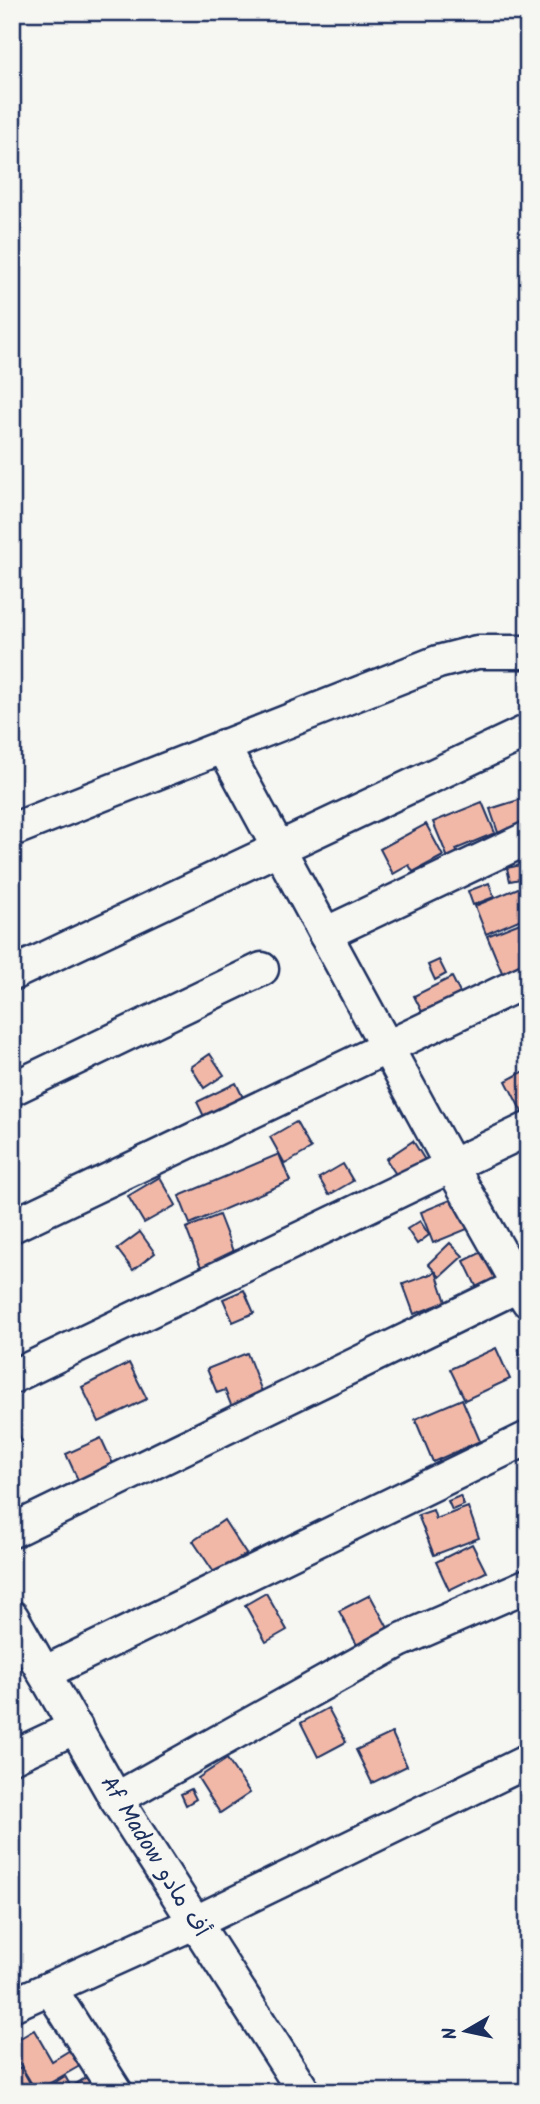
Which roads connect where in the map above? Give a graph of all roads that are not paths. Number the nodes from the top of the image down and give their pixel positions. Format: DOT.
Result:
graph roads {
  1 [pos="528,652"];
  2 [pos="528,731"];
  3 [pos="223,746"];
  4 [pos="12,830"];
  5 [pos="528,838"];
  6 [pos="279,849"];
  7 [pos="325,934"];
  8 [pos="262,969"];
  9 [pos="12,974"];
  10 [pos="528,980"];
  11 [pos="386,1046"];
  12 [pos="12,1089"];
  13 [pos="528,1129"];
  14 [pos="452,1167"];
  15 [pos="12,1226"];
  16 [pos="525,1289"];
  17 [pos="12,1377"];
  18 [pos="528,1438"];
  19 [pos="12,1531"];
  20 [pos="528,1584"];
  21 [pos="12,1617"];
  22 [pos="44,1672"];
  23 [pos="76,1727"];
  24 [pos="12,1757"];
  25 [pos="528,1761"];
  26 [pos="116,1799"];
  27 [pos="194,1923"];
  28 [pos="50,1988"];
  29 [pos="12,2005"];
  30 [pos="116,2092"];
  31 [pos="304,2092"];
  1 -- 3 [label="street"];
  2 -- 6 [label="street"];
  3 -- 4 [label="street"];
  3 -- 6 [label="street"];
  5 -- 7 [label="street"];
  6 -- 7 [label="street"];
  6 -- 9 [label="street"];
  7 -- 11 [label="street"];
  8 -- 12 [label="street"];
  10 -- 11 [label="street"];
  11 -- 14 [label="street"];
  11 -- 15 [label="street"];
  13 -- 14 [label="street"];
  14 -- 16 [label="street"];
  14 -- 17 [label="street"];
  16 -- 19 [label="street"];
  18 -- 22 [label="street"];
  20 -- 26 [label="street"];
  21 -- 22 [label="street, Af Madow أف مادو"];
  22 -- 23 [label="street, Af Madow أف مادو"];
  23 -- 24 [label="street"];
  23 -- 26 [label="street, Af Madow أف مادو"];
  25 -- 27 [label="street"];
  26 -- 27 [label="street, Af Madow أف مادو"];
  27 -- 28 [label="street"];
  27 -- 31 [label="street, Af Madow أف مادو"];
  28 -- 29 [label="street"];
  28 -- 30 [label="street"];
}
